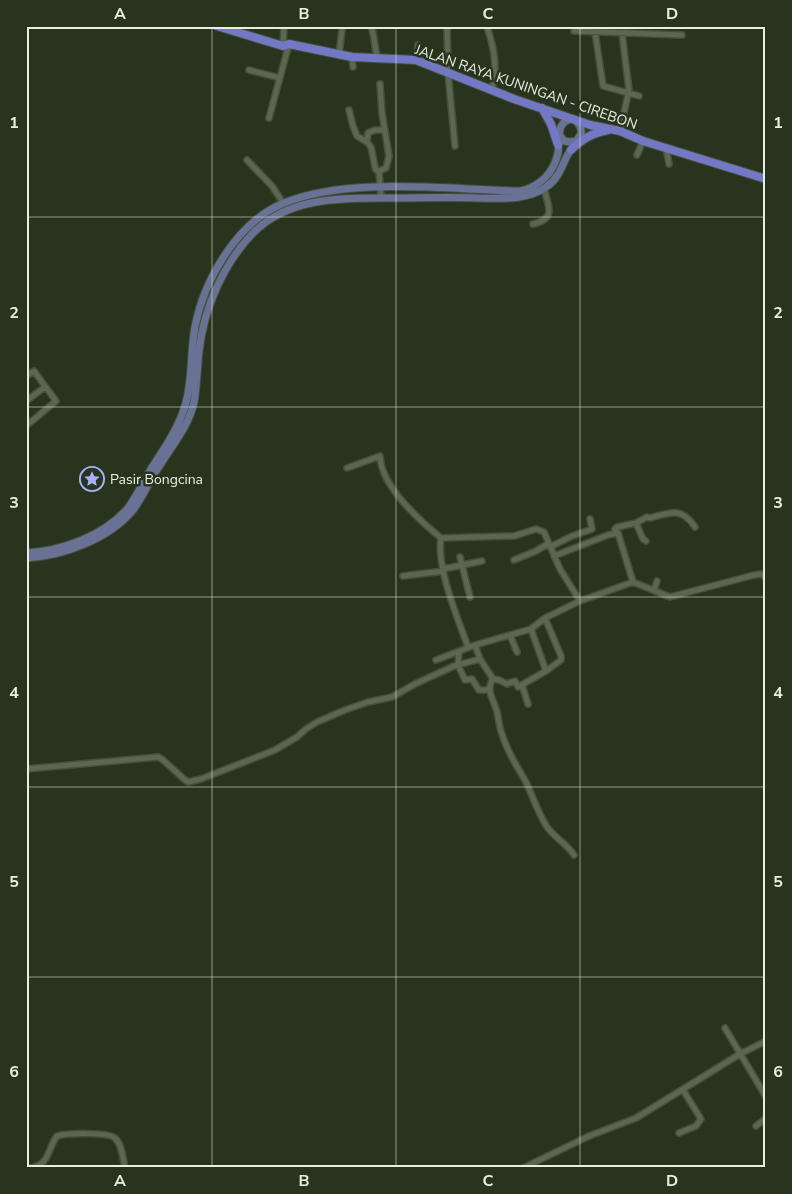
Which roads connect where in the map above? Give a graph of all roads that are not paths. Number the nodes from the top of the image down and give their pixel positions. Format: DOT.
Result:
graph roads {
  1 [pos="284,26"];
  2 [pos="371,26"];
  3 [pos="447,26"];
  4 [pos="487,26"];
  5 [pos="220,27"];
  6 [pos="342,30"];
  7 [pos="574,31"];
  8 [pos="596,32"];
  9 [pos="622,33"];
  10 [pos="682,35"];
  11 [pos="286,45"];
  12 [pos="418,45"];
  13 [pos="339,54"];
  14 [pos="352,57"];
  15 [pos="378,59"];
  16 [pos="416,60"];
  17 [pos="353,68"];
  18 [pos="249,70"];
  19 [pos="448,73"];
  20 [pos="280,78"];
  21 [pos="380,84"];
  22 [pos="492,90"];
  23 [pos="627,93"];
  24 [pos="640,96"];
  25 [pos="542,108"];
  26 [pos="349,110"];
  27 [pos="269,118"];
  28 [pos="574,119"];
  29 [pos="385,130"];
  30 [pos="616,130"];
  31 [pos="558,134"];
  32 [pos="576,140"];
  33 [pos="644,141"];
  34 [pos="367,142"];
  35 [pos="455,146"];
  36 [pos="666,148"];
  37 [pos="558,149"];
  38 [pos="568,154"];
  39 [pos="637,155"];
  40 [pos="247,160"];
  41 [pos="669,164"];
  42 [pos="380,171"];
  43 [pos="766,179"];
  44 [pos="381,188"];
  45 [pos="544,189"];
  46 [pos="381,197"];
  47 [pos="283,203"];
  48 [pos="533,224"];
  49 [pos="26,376"];
  50 [pos="45,387"];
  51 [pos="26,401"];
  52 [pos="26,426"];
  53 [pos="347,468"];
  54 [pos="590,519"];
  55 [pos="636,523"];
  56 [pos="696,527"];
  57 [pos="618,533"];
  58 [pos="441,538"];
  59 [pos="646,541"];
  60 [pos="549,545"];
  61 [pos="26,553"];
  62 [pos="554,556"];
  63 [pos="460,557"];
  64 [pos="26,558"];
  65 [pos="514,560"];
  66 [pos="482,561"];
  67 [pos="462,565"];
  68 [pos="443,570"];
  69 [pos="403,576"];
  70 [pos="766,578"];
  71 [pos="657,581"];
  72 [pos="633,582"];
  73 [pos="654,590"];
  74 [pos="470,597"];
  75 [pos="580,601"];
  76 [pos="546,618"];
  77 [pos="532,628"];
  78 [pos="510,635"];
  79 [pos="475,645"];
  80 [pos="468,648"];
  81 [pos="459,651"];
  82 [pos="517,652"];
  83 [pos="480,659"];
  84 [pos="436,660"];
  85 [pos="458,665"];
  86 [pos="546,672"];
  87 [pos="493,679"];
  88 [pos="522,686"];
  89 [pos="489,690"];
  90 [pos="528,704"];
  91 [pos="26,769"];
  92 [pos="574,855"];
  93 [pos="724,1028"];
  94 [pos="766,1041"];
  95 [pos="740,1054"];
  96 [pos="683,1090"];
  97 [pos="766,1097"];
  98 [pos="766,1118"];
  99 [pos="756,1126"];
  100 [pos="679,1133"];
  101 [pos="31,1168"];
  102 [pos="125,1168"];
  103 [pos="523,1168"];
  1 -- 11 [label="street"];
  2 -- 15 [label="street"];
  3 -- 19 [label="street"];
  4 -- 22 [label="street"];
  5 -- 11 [label="highway, JALAN RAYA KUNINGAN - CIREBON"];
  6 -- 13 [label="street"];
  7 -- 8 [label="street"];
  8 -- 9 [label="street"];
  8 -- 23 [label="street"];
  9 -- 10 [label="street"];
  9 -- 23 [label="street"];
  11 -- 13 [label="highway, JALAN RAYA KUNINGAN - CIREBON"];
  11 -- 20 [label="street"];
  12 -- 16 [label="street"];
  13 -- 14 [label="highway, JALAN RAYA KUNINGAN - CIREBON"];
  14 -- 15 [label="highway, JALAN RAYA KUNINGAN - CIREBON"];
  14 -- 17 [label="street"];
  15 -- 16 [label="highway, JALAN RAYA KUNINGAN - CIREBON"];
  16 -- 19 [label="highway, JALAN RAYA KUNINGAN - CIREBON"];
  18 -- 20 [label="street"];
  19 -- 22 [label="highway, JALAN RAYA KUNINGAN - CIREBON"];
  19 -- 35 [label="street"];
  20 -- 27 [label="street"];
  21 -- 29 [label="street"];
  22 -- 25 [label="highway, JALAN RAYA KUNINGAN - CIREBON"];
  23 -- 24 [label="street"];
  23 -- 30 [label="street"];
  25 -- 28 [label="highway, JALAN RAYA KUNINGAN - CIREBON"];
  25 -- 37 [label="highway"];
  26 -- 34 [label="street"];
  28 -- 30 [label="highway, JALAN RAYA KUNINGAN - CIREBON"];
  28 -- 31 [label="main road"];
  28 -- 32 [label="main road"];
  29 -- 34 [label="street"];
  29 -- 42 [label="street"];
  30 -- 33 [label="highway, JALAN RAYA KUNINGAN - CIREBON"];
  30 -- 38 [label="highway"];
  31 -- 32 [label="main road"];
  31 -- 37 [label="main road"];
  32 -- 38 [label="main road"];
  33 -- 36 [label="highway, JALAN RAYA KUNINGAN - CIREBON"];
  33 -- 39 [label="street"];
  34 -- 42 [label="street"];
  36 -- 41 [label="street"];
  36 -- 43 [label="highway, JALAN RAYA KUNINGAN - CIREBON"];
  37 -- 38 [label="main road"];
  37 -- 44 [label="main road"];
  38 -- 45 [label="main road"];
  40 -- 47 [label="street"];
  42 -- 44 [label="street"];
  44 -- 46 [label="street"];
  44 -- 47 [label="main road"];
  45 -- 46 [label="main road"];
  45 -- 48 [label="street"];
  46 -- 64 [label="main road"];
  47 -- 61 [label="main road"];
  49 -- 50 [label="street"];
  50 -- 51 [label="street"];
  50 -- 52 [label="street"];
  53 -- 58 [label="street"];
  54 -- 60 [label="street"];
  55 -- 56 [label="street"];
  55 -- 57 [label="street"];
  55 -- 59 [label="street"];
  57 -- 62 [label="street"];
  57 -- 72 [label="street"];
  58 -- 60 [label="street"];
  58 -- 68 [label="street"];
  60 -- 62 [label="street"];
  60 -- 65 [label="street"];
  62 -- 75 [label="street"];
  63 -- 67 [label="street"];
  66 -- 67 [label="street"];
  67 -- 68 [label="street"];
  67 -- 74 [label="street"];
  68 -- 69 [label="street"];
  68 -- 80 [label="street"];
  70 -- 73 [label="street"];
  71 -- 73 [label="street"];
  72 -- 73 [label="street"];
  72 -- 75 [label="street"];
  75 -- 76 [label="street"];
  76 -- 77 [label="street"];
  76 -- 86 [label="street"];
  77 -- 78 [label="street"];
  77 -- 86 [label="street"];
  78 -- 79 [label="street"];
  78 -- 82 [label="street"];
  79 -- 80 [label="street"];
  79 -- 83 [label="street"];
  80 -- 81 [label="street"];
  81 -- 84 [label="street"];
  81 -- 85 [label="street"];
  83 -- 85 [label="street"];
  83 -- 87 [label="street"];
  85 -- 89 [label="street"];
  85 -- 91 [label="street"];
  86 -- 88 [label="street"];
  87 -- 88 [label="street"];
  87 -- 89 [label="street"];
  88 -- 90 [label="street"];
  89 -- 92 [label="street"];
  93 -- 95 [label="street"];
  94 -- 95 [label="street"];
  95 -- 96 [label="street"];
  95 -- 97 [label="street"];
  96 -- 100 [label="street"];
  96 -- 103 [label="street"];
  98 -- 99 [label="street"];
  101 -- 102 [label="street"];
}
